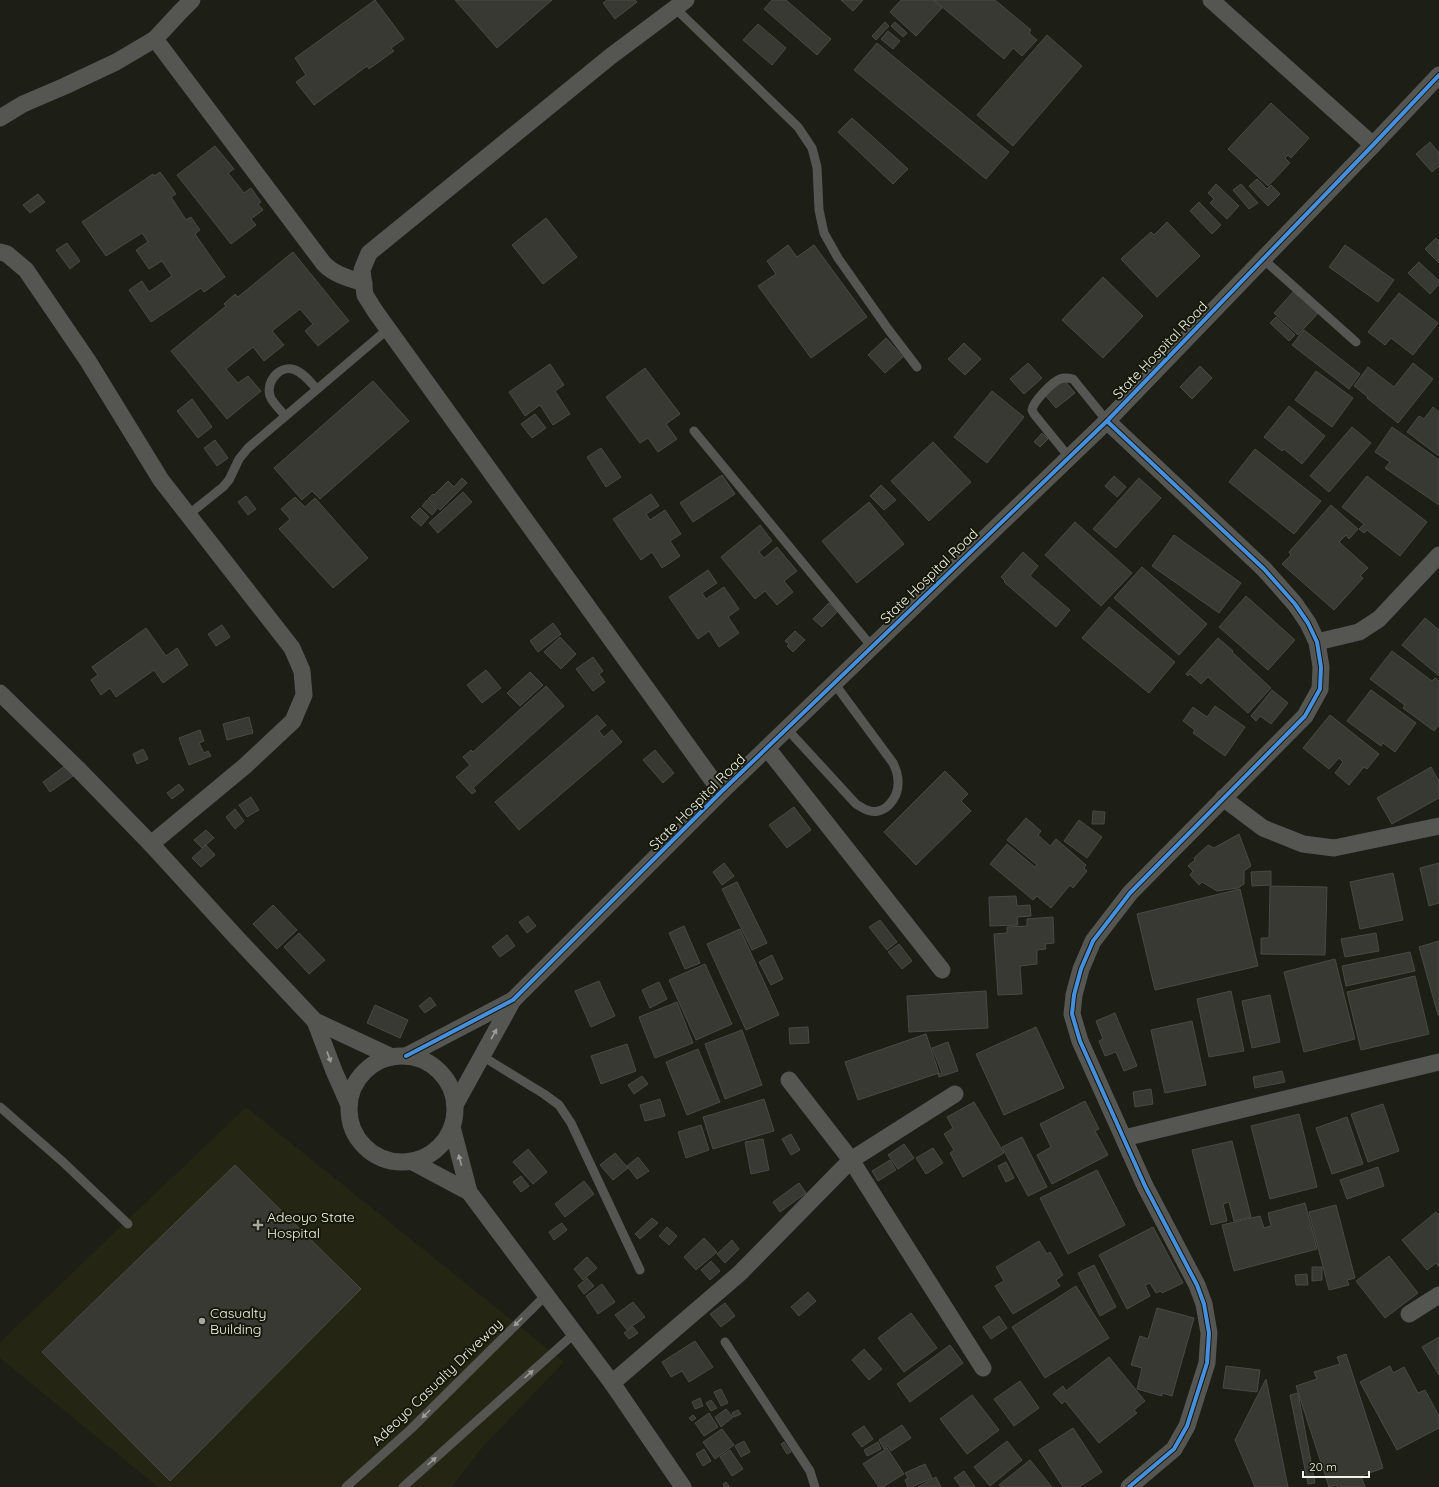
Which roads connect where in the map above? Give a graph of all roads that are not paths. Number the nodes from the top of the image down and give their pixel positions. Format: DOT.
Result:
graph roads {
  1 [pos="192,0"];
  2 [pos="1211,0"];
  3 [pos="681,4"];
  4 [pos="156,39"];
  5 [pos="1439,75"];
  6 [pos="0,118"];
  7 [pos="1373,146"];
  8 [pos="0,252"];
  9 [pos="1263,259"];
  10 [pos="364,283"];
  11 [pos="388,329"];
  12 [pos="1356,342"];
  13 [pos="917,367"];
  14 [pos="317,389"];
  15 [pos="285,416"];
  16 [pos="1107,421"];
  17 [pos="694,431"];
  18 [pos="1069,457"];
  19 [pos="188,515"];
  20 [pos="1439,555"];
  21 [pos="1317,642"];
  22 [pos="872,647"];
  23 [pos="834,683"];
  24 [pos="0,693"];
  25 [pos="787,729"];
  26 [pos="766,748"];
  27 [pos="721,792"];
  28 [pos="1223,798"];
  29 [pos="1439,826"];
  30 [pos="151,844"];
  31 [pos="942,970"];
  32 [pos="513,1000"];
  33 [pos="316,1021"];
  34 [pos="482,1056"];
  35 [pos="399,1057"];
  36 [pos="1439,1062"];
  37 [pos="789,1080"];
  38 [pos="955,1094"];
  39 [pos="455,1104"];
  40 [pos="349,1105"];
  41 [pos="0,1107"];
  42 [pos="452,1127"];
  43 [pos="1124,1138"];
  44 [pos="851,1160"];
  45 [pos="410,1161"];
  46 [pos="469,1192"];
  47 [pos="128,1224"];
  48 [pos="640,1270"];
  49 [pos="546,1295"];
  50 [pos="1439,1295"];
  51 [pos="1410,1314"];
  52 [pos="575,1333"];
  53 [pos="725,1342"];
  54 [pos="983,1368"];
  55 [pos="612,1383"];
  56 [pos="346,1487"];
  57 [pos="403,1487"];
  58 [pos="683,1487"];
  59 [pos="815,1487"];
  60 [pos="1129,1487"];
  1 -- 4 [label="street"];
  2 -- 7 [label="street"];
  3 -- 10 [label="street"];
  3 -- 13 [label="lane"];
  4 -- 6 [label="street"];
  4 -- 10 [label="street"];
  5 -- 7 [label="street, State Hospital Road"];
  7 -- 9 [label="street, State Hospital Road"];
  8 -- 19 [label="street"];
  9 -- 12 [label="lane"];
  9 -- 16 [label="street, State Hospital Road"];
  10 -- 11 [label="street"];
  11 -- 14 [label="lane"];
  11 -- 27 [label="street"];
  14 -- 15 [label="lane"];
  14 -- 15 [label="lane"];
  15 -- 19 [label="lane"];
  16 -- 18 [label="street, State Hospital Road"];
  16 -- 18 [label="lane"];
  16 -- 21 [label="street"];
  17 -- 22 [label="lane"];
  18 -- 22 [label="street, State Hospital Road"];
  19 -- 30 [label="street"];
  20 -- 21 [label="street"];
  21 -- 28 [label="street"];
  22 -- 23 [label="street, State Hospital Road"];
  23 -- 25 [label="street, State Hospital Road"];
  23 -- 25 [label="lane"];
  24 -- 30 [label="street"];
  25 -- 26 [label="street, State Hospital Road"];
  26 -- 27 [label="street, State Hospital Road"];
  26 -- 31 [label="street"];
  27 -- 32 [label="street, State Hospital Road"];
  28 -- 29 [label="street"];
  28 -- 43 [label="street"];
  30 -- 33 [label="street"];
  34 -- 32 [label="street, one-way"];
  32 -- 35 [label="street, State Hospital Road"];
  33 -- 35 [label="street"];
  33 -- 40 [label="street, one-way"];
  34 -- 39 [label="street"];
  34 -- 48 [label="lane"];
  35 -- 39 [label="street"];
  35 -- 40 [label="street"];
  36 -- 43 [label="street"];
  37 -- 44 [label="street"];
  38 -- 44 [label="street"];
  39 -- 42 [label="street"];
  40 -- 45 [label="street"];
  41 -- 47 [label="lane"];
  42 -- 45 [label="street"];
  46 -- 42 [label="street, one-way"];
  43 -- 60 [label="street"];
  44 -- 54 [label="street"];
  44 -- 55 [label="street"];
  45 -- 46 [label="street"];
  46 -- 49 [label="street"];
  49 -- 52 [label="street"];
  49 -- 56 [label="lane, Adeoyo Casualty Driveway, one-way"];
  50 -- 51 [label="street"];
  52 -- 55 [label="street"];
  57 -- 52 [label="lane, one-way"];
  53 -- 59 [label="lane"];
  55 -- 58 [label="street"];
}
